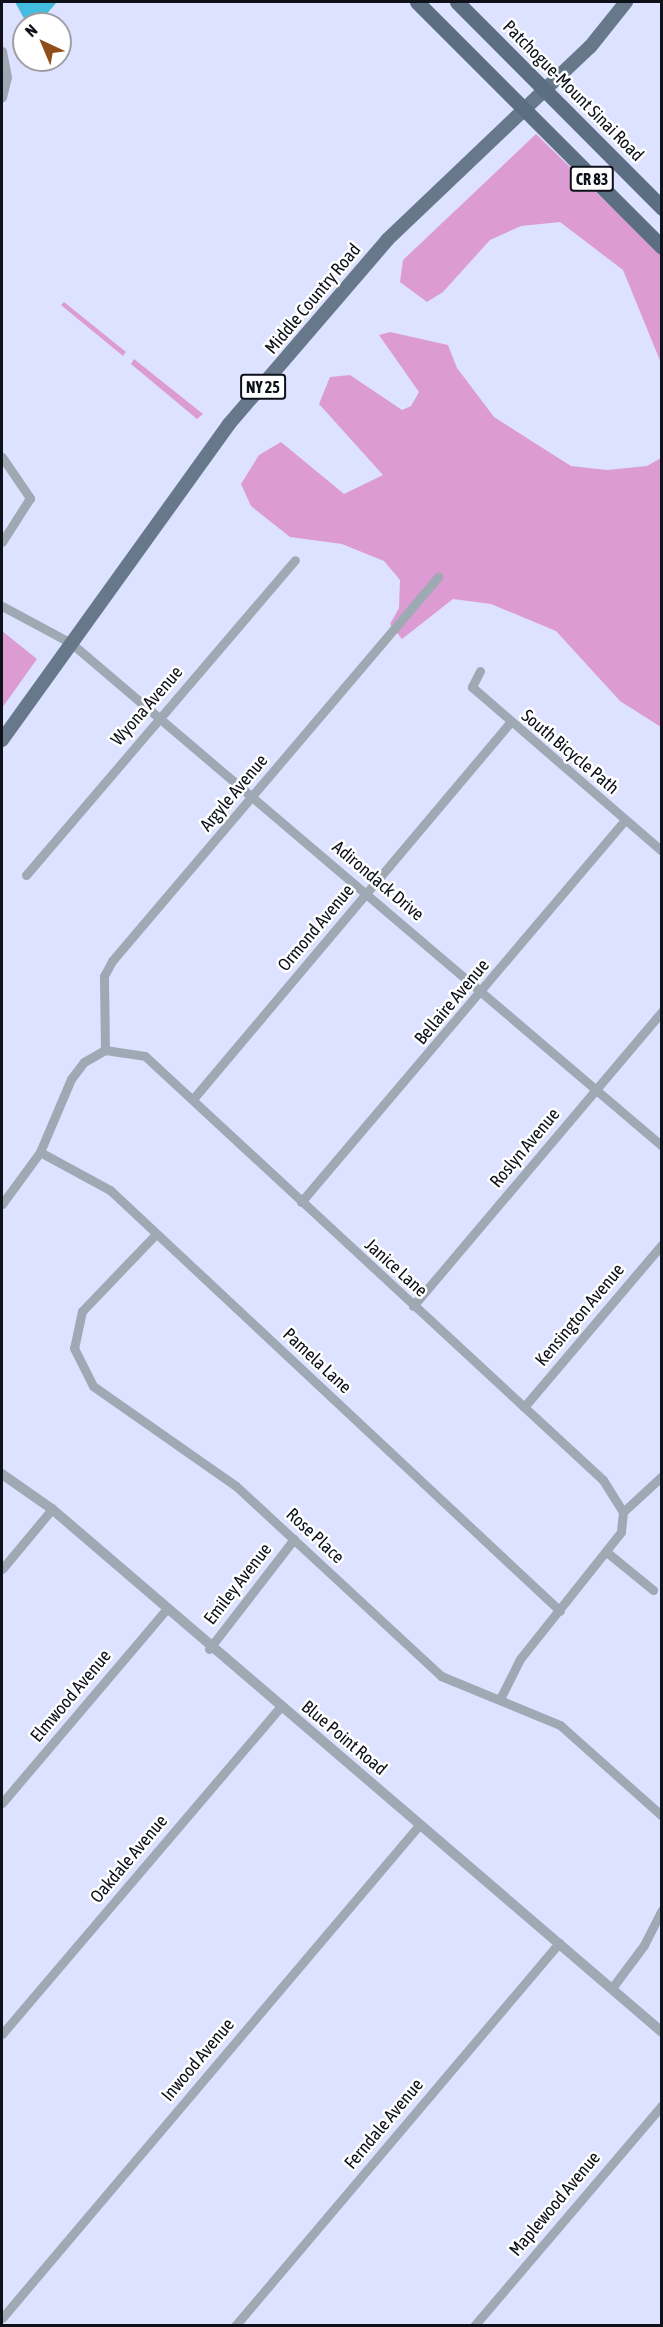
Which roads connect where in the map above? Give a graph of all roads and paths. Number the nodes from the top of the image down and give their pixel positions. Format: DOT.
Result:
graph roads {
  1 [pos="417,2"];
  2 [pos="457,2"];
  3 [pos="626,2"];
  4 [pos="2,51"];
  5 [pos="544,89"];
  6 [pos="2,97"];
  7 [pos="523,110"];
  8 [pos="662,208"];
  9 [pos="662,247"];
  10 [pos="2,457"];
  11 [pos="2,542"];
  12 [pos="294,561"];
  13 [pos="438,577"];
  14 [pos="2,606"];
  15 [pos="71,643"];
  16 [pos="480,671"];
  17 [pos="158,717"];
  18 [pos="510,723"];
  19 [pos="2,740"];
  20 [pos="252,797"];
  21 [pos="625,820"];
  22 [pos="662,851"];
  23 [pos="26,875"];
  24 [pos="367,893"];
  25 [pos="483,992"];
  26 [pos="662,1011"];
  27 [pos="105,1050"];
  28 [pos="595,1090"];
  29 [pos="193,1099"];
  30 [pos="662,1146"];
  31 [pos="40,1152"];
  32 [pos="302,1202"];
  33 [pos="2,1204"];
  34 [pos="155,1235"];
  35 [pos="662,1244"];
  36 [pos="413,1306"];
  37 [pos="524,1407"];
  38 [pos="2,1474"];
  39 [pos="662,1476"];
  40 [pos="52,1509"];
  41 [pos="624,1512"];
  42 [pos="294,1539"];
  43 [pos="609,1554"];
  44 [pos="2,1569"];
  45 [pos="653,1590"];
  46 [pos="165,1611"];
  47 [pos="560,1611"];
  48 [pos="209,1649"];
  49 [pos="501,1697"];
  50 [pos="281,1706"];
  51 [pos="2,1803"];
  52 [pos="662,1816"];
  53 [pos="420,1824"];
  54 [pos="662,1910"];
  55 [pos="559,1943"];
  56 [pos="612,1988"];
  57 [pos="662,2032"];
  58 [pos="2,2034"];
  59 [pos="662,2105"];
  60 [pos="2,2318"];
  61 [pos="235,2325"];
  62 [pos="474,2325"];
  1 -- 7 [label="highway, CR 83"];
  2 -- 5 [label="highway, Patchogue-Mount Sinai Road / CR 83"];
  3 -- 5 [label="main road, Middle Country Road / NY 25"];
  4 -- 6 [label="street"];
  5 -- 7 [label="main road, Middle Country Road / NY 25"];
  5 -- 8 [label="highway, Patchogue-Mount Sinai Road / CR 83"];
  7 -- 9 [label="highway, CR 83"];
  7 -- 15 [label="main road, Middle Country Road / NY 25"];
  10 -- 11 [label="street"];
  12 -- 17 [label="street, Wyona Avenue"];
  13 -- 20 [label="street, Argyle Avenue"];
  14 -- 15 [label="street, Adirondack Drive"];
  15 -- 17 [label="street, Adirondack Drive"];
  15 -- 19 [label="main road, Middle Country Road / NY 25"];
  16 -- 18 [label="street, South Bicycle Path"];
  17 -- 20 [label="street, Adirondack Drive"];
  17 -- 23 [label="street, Wyona Avenue"];
  18 -- 21 [label="street, South Bicycle Path"];
  18 -- 24 [label="street, Ormond Avenue"];
  20 -- 24 [label="street, Adirondack Drive"];
  20 -- 27 [label="street, Argyle Avenue"];
  21 -- 22 [label="street, South Bicycle Path"];
  21 -- 25 [label="street, Bellaire Avenue"];
  24 -- 25 [label="street, Adirondack Drive"];
  24 -- 29 [label="street, Ormond Avenue"];
  25 -- 28 [label="street, Adirondack Drive"];
  25 -- 32 [label="street, Bellaire Avenue"];
  26 -- 28 [label="street, Roslyn Avenue"];
  27 -- 29 [label="street, Janice Lane"];
  27 -- 31 [label="street"];
  28 -- 30 [label="street, Adirondack Drive"];
  28 -- 36 [label="street, Roslyn Avenue"];
  29 -- 32 [label="street, Janice Lane"];
  31 -- 33 [label="street"];
  31 -- 34 [label="street, Pamela Lane"];
  32 -- 36 [label="street, Janice Lane"];
  34 -- 42 [label="street, Rose Place"];
  34 -- 47 [label="street, Pamela Lane"];
  35 -- 37 [label="street, Kensington Avenue"];
  36 -- 37 [label="street, Janice Lane"];
  37 -- 41 [label="street, Janice Lane"];
  38 -- 40 [label="street, Blue Point Road"];
  39 -- 41 [label="street"];
  40 -- 44 [label="street"];
  40 -- 46 [label="street, Blue Point Road"];
  41 -- 43 [label="street"];
  42 -- 48 [label="street, Emiley Avenue"];
  42 -- 49 [label="street, Rose Place"];
  43 -- 45 [label="street"];
  43 -- 47 [label="street"];
  46 -- 48 [label="street, Blue Point Road"];
  46 -- 51 [label="street, Elmwood Avenue"];
  47 -- 49 [label="street"];
  48 -- 50 [label="street, Blue Point Road"];
  49 -- 52 [label="street, Rose Place"];
  50 -- 53 [label="street, Blue Point Road"];
  50 -- 58 [label="street, Oakdale Avenue"];
  53 -- 55 [label="street, Blue Point Road"];
  53 -- 60 [label="street, Inwood Avenue"];
  54 -- 56 [label="street"];
  55 -- 56 [label="street, Blue Point Road"];
  55 -- 61 [label="street, Ferndale Avenue"];
  56 -- 57 [label="street, Blue Point Road"];
  59 -- 62 [label="street, Maplewood Avenue"];
}
